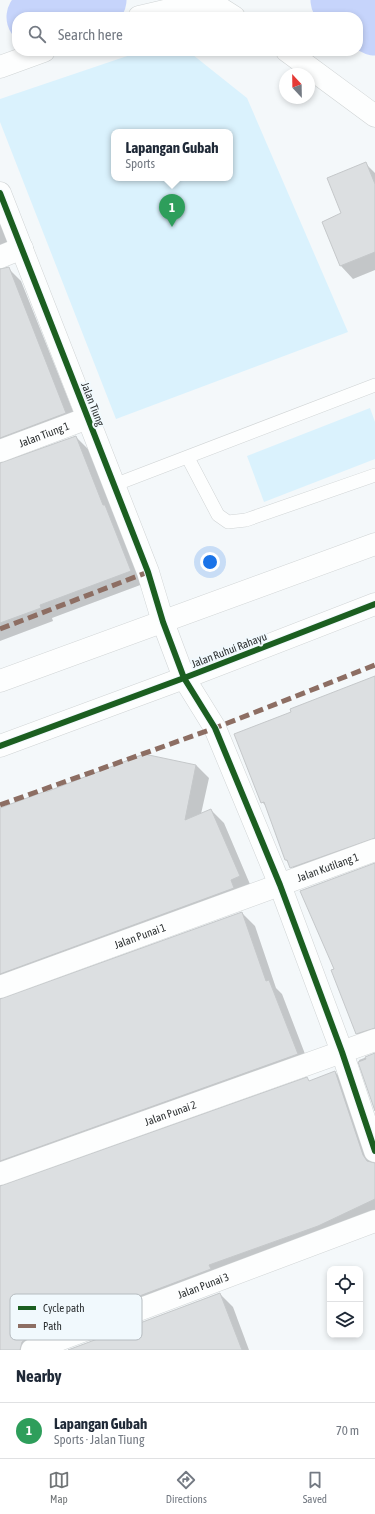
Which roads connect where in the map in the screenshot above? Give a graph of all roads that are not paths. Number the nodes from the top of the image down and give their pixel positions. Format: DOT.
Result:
graph roads {
  1 [pos="160,12"];
  2 [pos="225,12"];
  3 [pos="30,56"];
  4 [pos="294,56"];
  5 [pos="0,67"];
  6 [pos="375,116"];
  7 [pos="0,193"];
  8 [pos="22,248"];
  9 [pos="0,256"];
  10 [pos="375,385"];
  11 [pos="88,418"];
  12 [pos="0,451"];
  13 [pos="188,458"];
  14 [pos="375,475"];
  15 [pos="114,485"];
  16 [pos="375,544"];
  17 [pos="375,604"];
  18 [pos="163,622"];
  19 [pos="184,678"];
  20 [pos="0,681"];
  21 [pos="0,746"];
  22 [pos="375,850"];
  23 [pos="280,885"];
  24 [pos="0,987"];
  25 [pos="375,1040"];
  26 [pos="342,1052"];
  27 [pos="375,1152"];
  28 [pos="0,1174"];
  29 [pos="375,1221"];
  30 [pos="142,1309"];
  31 [pos="59,1340"];
  32 [pos="32,1350"];
  1 -- 2 [label="street"];
  3 -- 5 [label="street"];
  4 -- 6 [label="street"];
  7 -- 8 [label="street, Jalan Tiung"];
  8 -- 9 [label="street"];
  8 -- 11 [label="street, Jalan Tiung"];
  10 -- 13 [label="lane"];
  11 -- 12 [label="street, Jalan Tiung 1"];
  11 -- 15 [label="street, Jalan Tiung"];
  13 -- 14 [label="lane"];
  13 -- 15 [label="lane"];
  15 -- 18 [label="street, Jalan Tiung"];
  16 -- 18 [label="street"];
  17 -- 19 [label="street, Jalan Ruhui Rahayu"];
  18 -- 19 [label="street, Jalan Tiung"];
  18 -- 20 [label="street"];
  19 -- 21 [label="street, Jalan Ruhui Rahayu"];
  19 -- 23 [label="street, Jalan Tiung"];
  22 -- 23 [label="street, Jalan Kutilang 1"];
  23 -- 24 [label="street, Jalan Punai 1"];
  23 -- 26 [label="street, Jalan Tiung"];
  25 -- 26 [label="street, Jalan Punai 2"];
  26 -- 27 [label="street, Jalan Tiung"];
  26 -- 28 [label="street, Jalan Punai 2"];
  29 -- 30 [label="street, Jalan Punai 3"];
  31 -- 32 [label="street, Jalan Punai 3"];
}
